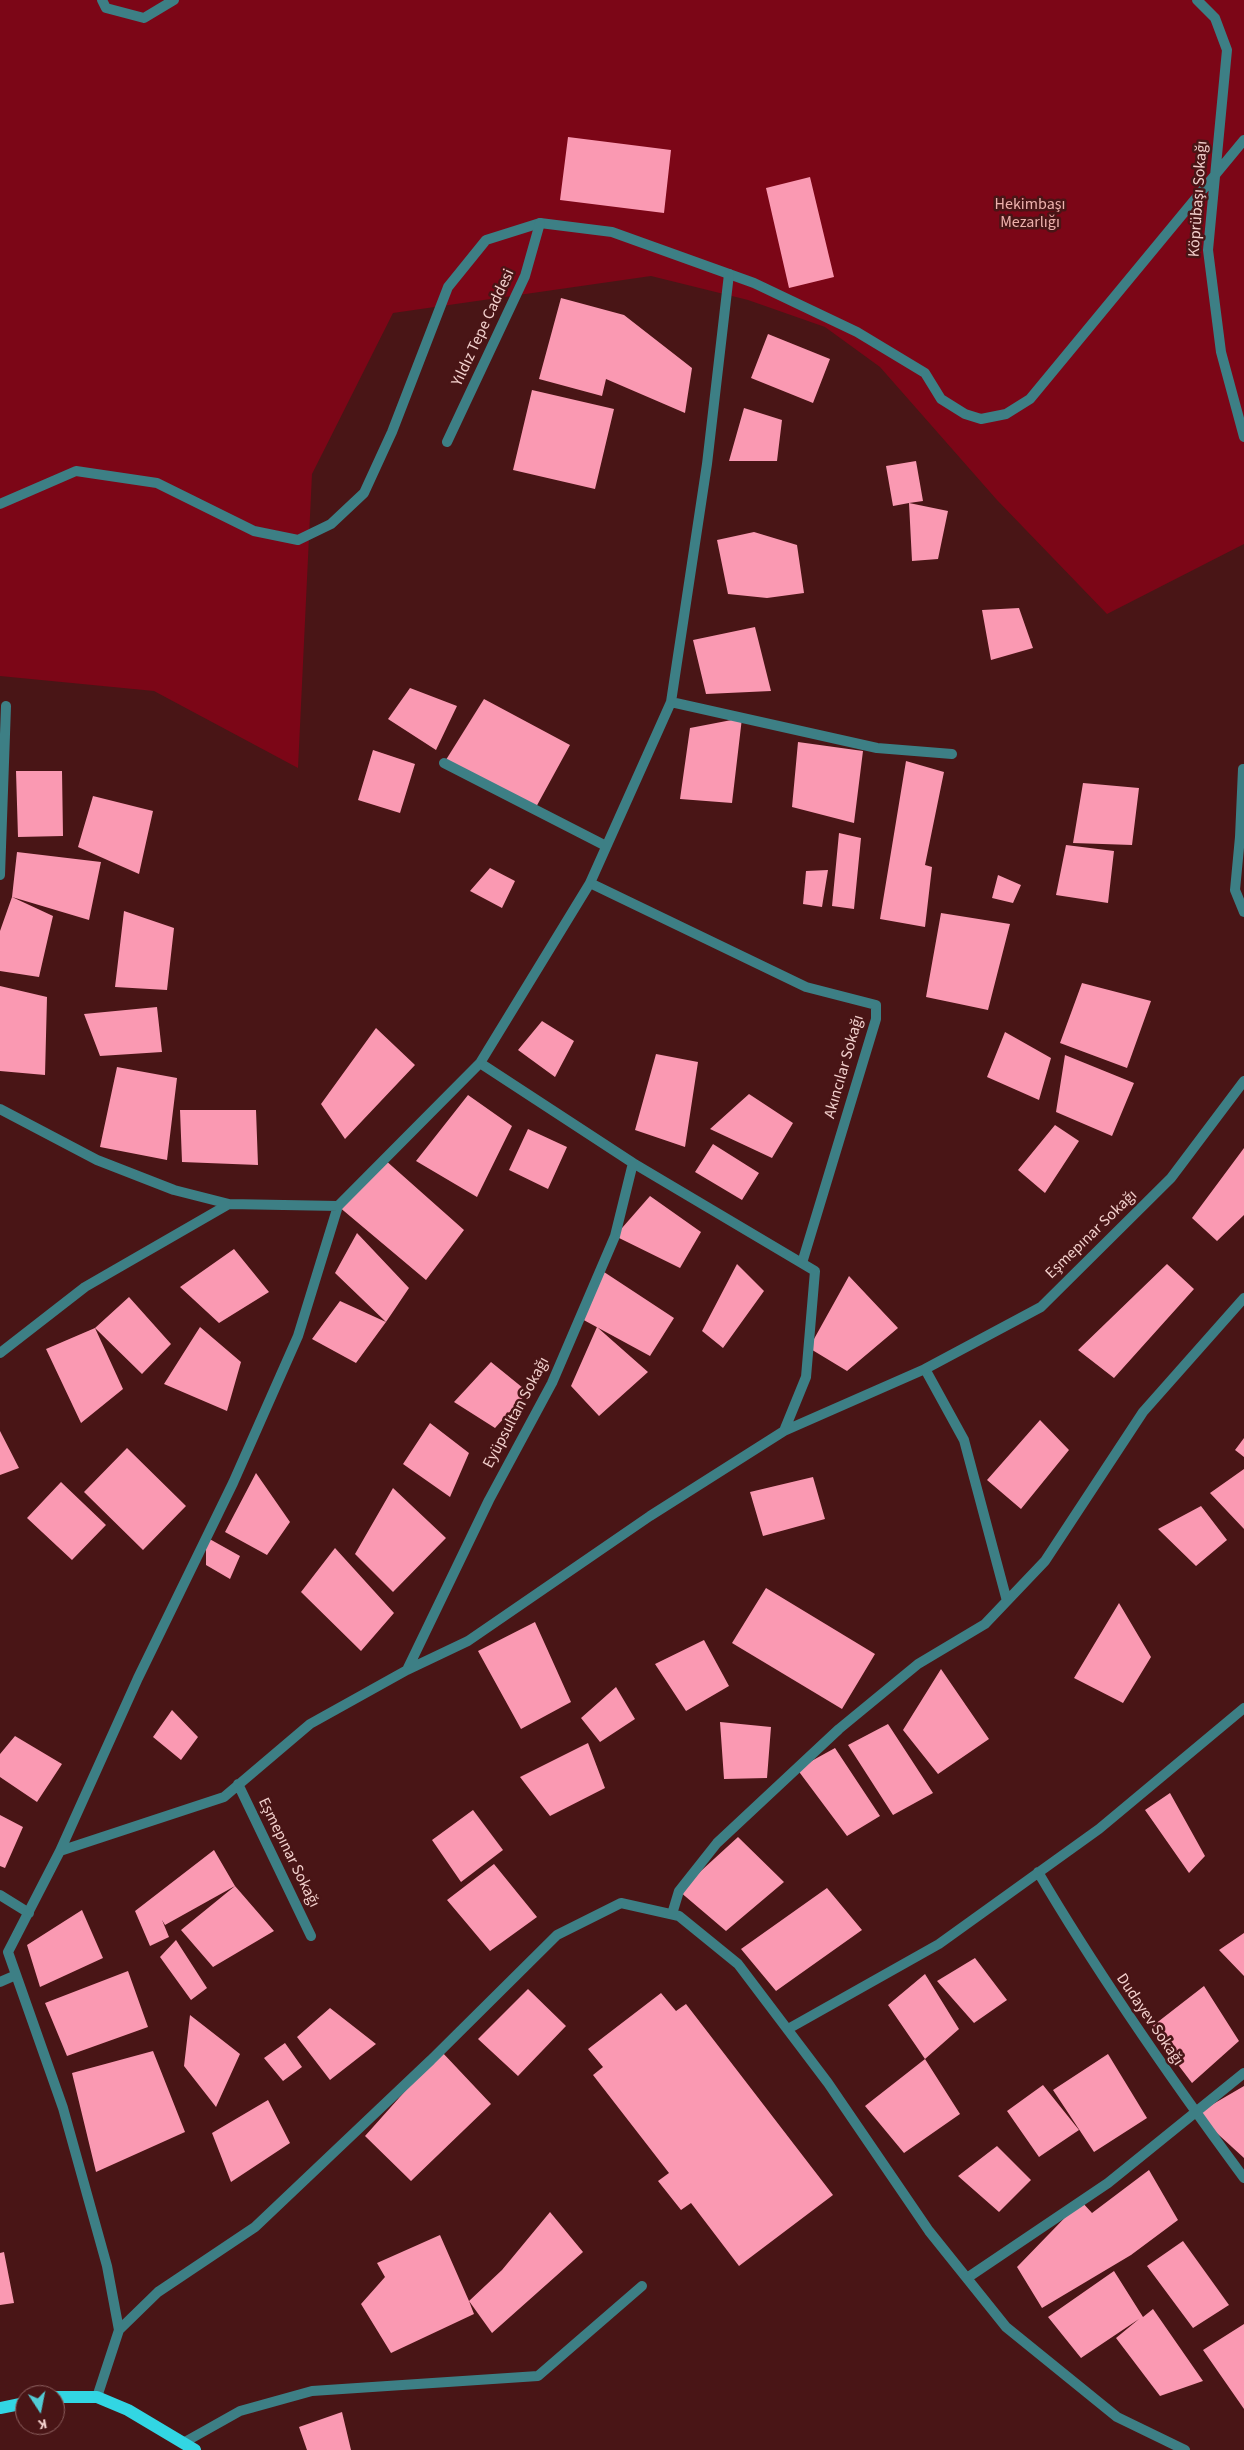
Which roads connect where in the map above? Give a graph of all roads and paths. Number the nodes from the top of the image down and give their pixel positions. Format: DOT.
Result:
graph roads {
  1 [pos="102,0"];
  2 [pos="124,0"];
  3 [pos="174,0"];
  4 [pos="1197,0"];
  5 [pos="119,11"];
  6 [pos="1244,140"];
  7 [pos="1214,178"];
  8 [pos="540,223"];
  9 [pos="729,274"];
  10 [pos="1244,437"];
  11 [pos="447,442"];
  12 [pos="0,504"];
  13 [pos="671,702"];
  14 [pos="6,706"];
  15 [pos="952,754"];
  16 [pos="444,764"];
  17 [pos="1243,769"];
  18 [pos="606,846"];
  19 [pos="0,875"];
  20 [pos="590,883"];
  21 [pos="1244,912"];
  22 [pos="480,1063"];
  23 [pos="1244,1081"];
  24 [pos="0,1109"];
  25 [pos="633,1163"];
  26 [pos="229,1204"];
  27 [pos="338,1206"];
  28 [pos="802,1263"];
  29 [pos="1244,1298"];
  30 [pos="0,1353"];
  31 [pos="925,1369"];
  32 [pos="784,1431"];
  33 [pos="1007,1601"];
  34 [pos="407,1670"];
  35 [pos="1244,1708"];
  36 [pos="238,1784"];
  37 [pos="60,1851"];
  38 [pos="1038,1872"];
  39 [pos="0,1895"];
  40 [pos="29,1912"];
  41 [pos="672,1914"];
  42 [pos="311,1936"];
  43 [pos="16,1975"];
  44 [pos="0,1982"];
  45 [pos="788,2030"];
  46 [pos="1244,2073"];
  47 [pos="1196,2114"];
  48 [pos="1244,2178"];
  49 [pos="966,2278"];
  50 [pos="642,2286"];
  51 [pos="119,2330"];
  52 [pos="65,2397"];
  53 [pos="97,2397"];
  54 [pos="15,2405"];
  55 [pos="0,2408"];
  56 [pos="184,2446"];
  57 [pos="194,2450"];
  58 [pos="1185,2450"];
  1 -- 5 [label="street"];
  2 -- 5 [label="street"];
  3 -- 5 [label="street"];
  4 -- 7 [label="street, Köprübaşı Sokağı"];
  6 -- 7 [label="street"];
  7 -- 9 [label="street"];
  7 -- 10 [label="street, Köprübaşı Sokağı"];
  8 -- 9 [label="street"];
  8 -- 11 [label="street, Yıldız Tepe Caddesi"];
  8 -- 12 [label="street"];
  9 -- 13 [label="street"];
  13 -- 15 [label="street"];
  13 -- 18 [label="street"];
  14 -- 19 [label="street"];
  16 -- 18 [label="street"];
  17 -- 21 [label="street"];
  18 -- 20 [label="street"];
  20 -- 22 [label="street"];
  20 -- 28 [label="street, Akıncılar Sokağı"];
  22 -- 25 [label="street"];
  22 -- 27 [label="street"];
  23 -- 31 [label="street, Eşmepınar Sokağı"];
  24 -- 26 [label="street"];
  25 -- 28 [label="street"];
  25 -- 34 [label="street, Eyüpsultan Sokağı"];
  26 -- 27 [label="street"];
  26 -- 30 [label="street"];
  27 -- 37 [label="street"];
  28 -- 32 [label="street"];
  29 -- 33 [label="street"];
  31 -- 32 [label="street, Eşmepınar Sokağı"];
  31 -- 33 [label="street"];
  32 -- 34 [label="street, Eşmepınar Sokağı"];
  33 -- 41 [label="street"];
  34 -- 36 [label="street, Eşmepınar Sokağı"];
  35 -- 38 [label="street"];
  36 -- 37 [label="street, Eşmepınar Sokağı"];
  36 -- 42 [label="street, Eşmepınar Sokağı"];
  37 -- 40 [label="street"];
  38 -- 45 [label="street"];
  38 -- 47 [label="street, Dudayev Sokağı"];
  39 -- 40 [label="street"];
  40 -- 43 [label="street"];
  41 -- 45 [label="street"];
  41 -- 51 [label="street"];
  43 -- 44 [label="street"];
  43 -- 51 [label="street"];
  45 -- 49 [label="street"];
  46 -- 47 [label="street"];
  47 -- 48 [label="street, Dudayev Sokağı"];
  47 -- 49 [label="street"];
  49 -- 58 [label="street"];
  50 -- 56 [label="street"];
  51 -- 53 [label="street"];
  52 -- 53 [label="main road"];
  53 -- 56 [label="main road"];
  54 -- 55 [label="main road"];
  56 -- 57 [label="main road"];
}
